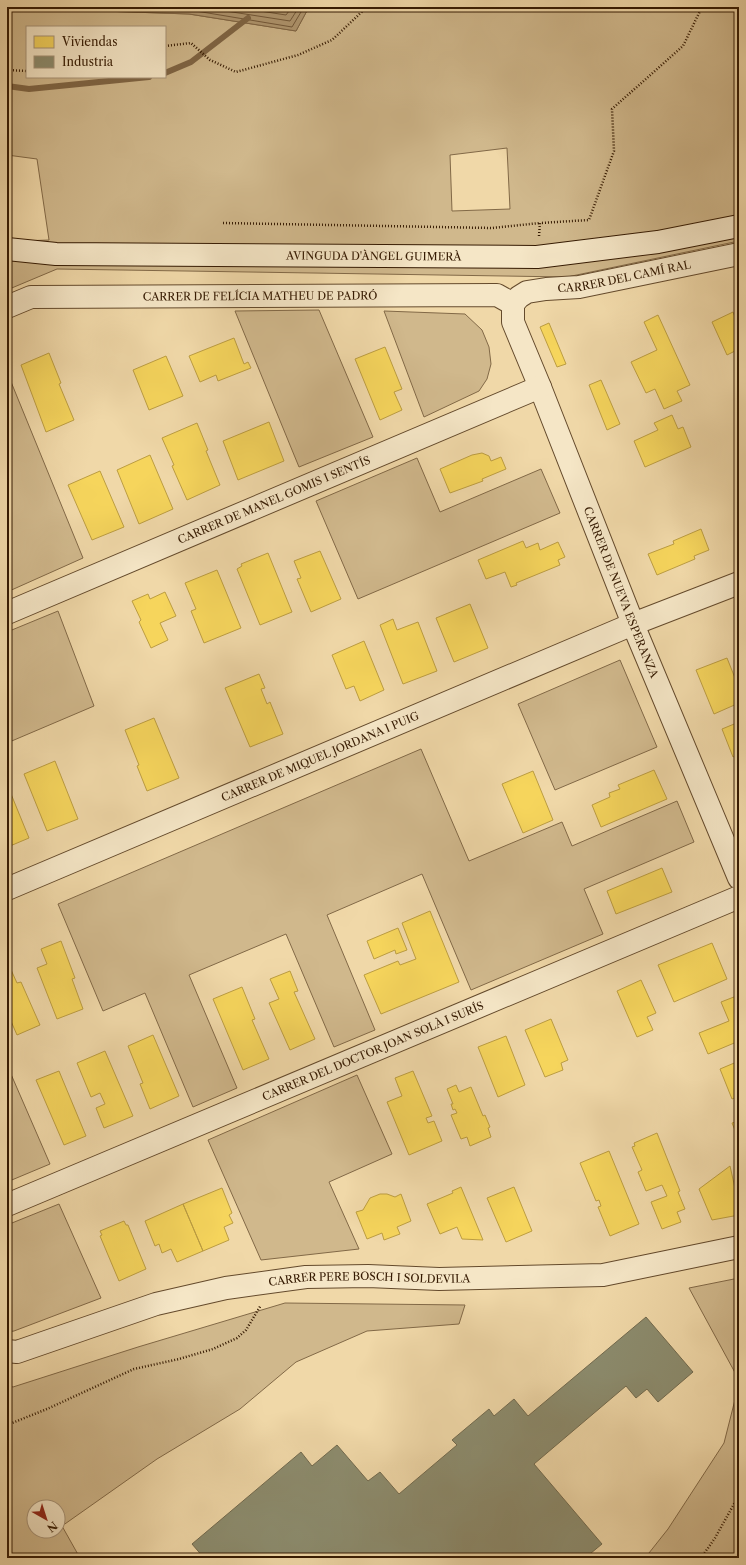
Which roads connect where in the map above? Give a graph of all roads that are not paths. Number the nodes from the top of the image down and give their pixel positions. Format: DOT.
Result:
graph roads {
  1 [pos="739,226"];
  2 [pos="7,249"];
  3 [pos="739,254"];
  4 [pos="513,304"];
  5 [pos="7,307"];
  6 [pos="540,387"];
  7 [pos="739,583"];
  8 [pos="7,612"];
  9 [pos="633,624"];
  10 [pos="739,878"];
  11 [pos="7,888"];
  12 [pos="739,897"];
  13 [pos="7,1205"];
  14 [pos="739,1247"];
  15 [pos="7,1351"];
  1 -- 2 [label="street, AVINGUDA D'ÀNGEL GUIMERÀ"];
  3 -- 4 [label="street, CARRER DEL CAMÍ RAL"];
  4 -- 5 [label="street, CARRER DE FELÍCIA MATHEU DE PADRÓ"];
  4 -- 6 [label="street, CARRER DE NUEVA ESPERANZA"];
  6 -- 8 [label="street, CARRER DE MANEL GOMIS I SENTÍS"];
  6 -- 9 [label="street, CARRER DE NUEVA ESPERANZA"];
  7 -- 9 [label="street, CARRER DE MIQUEL JORDANA I PUIG"];
  9 -- 10 [label="street, CARRER DE NUEVA ESPERANZA"];
  9 -- 11 [label="street, CARRER DE MIQUEL JORDANA I PUIG"];
  12 -- 13 [label="street, CARRER DEL DOCTOR JOAN SOLÀ I SURÍS"];
  14 -- 15 [label="street, CARRER PERE BOSCH I SOLDEVILA"];
}
